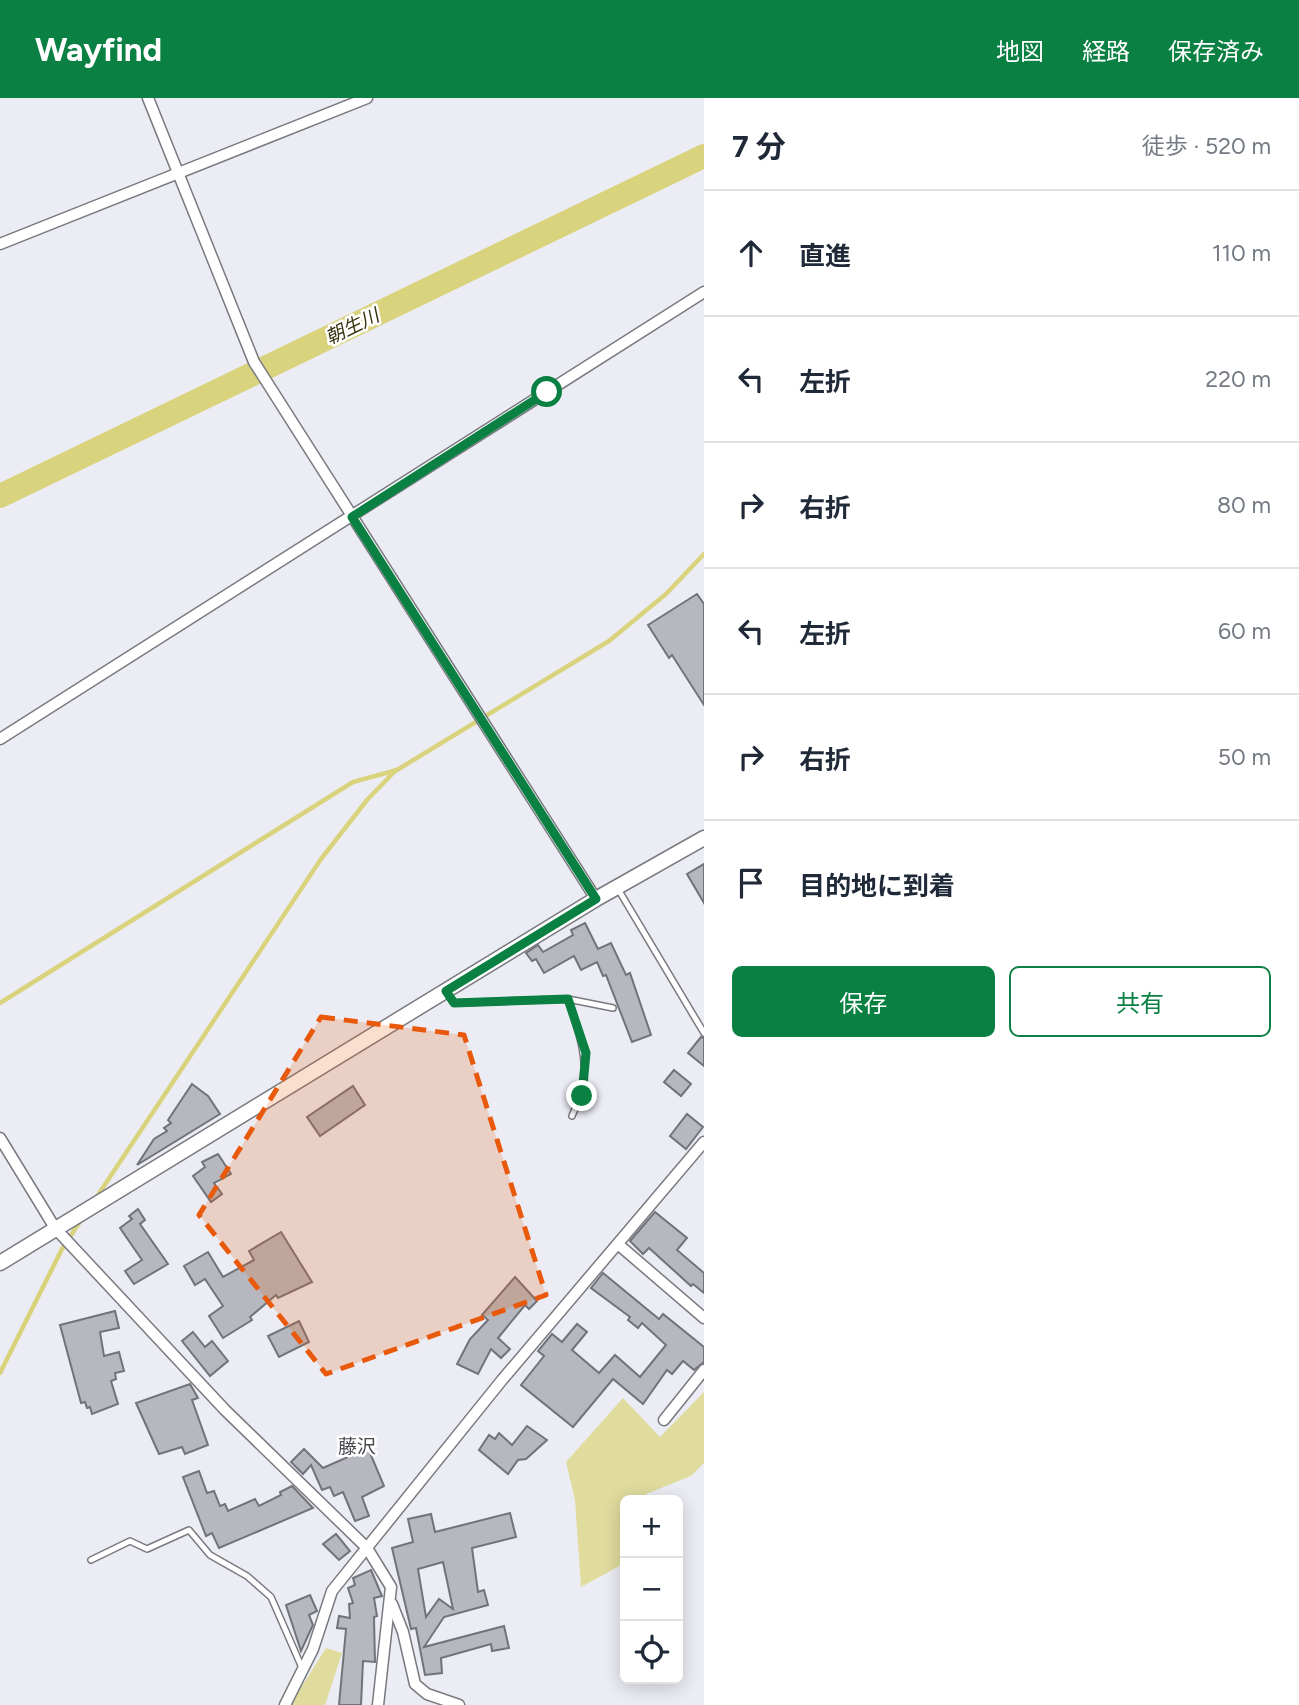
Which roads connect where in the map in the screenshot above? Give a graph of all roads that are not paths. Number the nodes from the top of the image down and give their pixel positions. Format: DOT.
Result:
graph roads {
  1 [pos="148,98"];
  2 [pos="366,98"];
  3 [pos="178,173"];
  4 [pos="0,244"];
  5 [pos="704,292"];
  6 [pos="352,517"];
  7 [pos="0,739"];
  8 [pos="704,838"];
  9 [pos="617,887"];
  10 [pos="596,899"];
  11 [pos="446,991"];
  12 [pos="568,999"];
  13 [pos="613,1008"];
  14 [pos="704,1033"];
  15 [pos="572,1116"];
  16 [pos="0,1138"];
  17 [pos="704,1142"];
  18 [pos="58,1231"];
  19 [pos="618,1245"];
  20 [pos="0,1263"];
  21 [pos="704,1318"];
  22 [pos="704,1370"];
  23 [pos="664,1420"];
  24 [pos="367,1548"];
  25 [pos="91,1560"];
  26 [pos="391,1602"];
  27 [pos="303,1671"];
  28 [pos="426,1699"];
  29 [pos="285,1705"];
  30 [pos="378,1705"];
  31 [pos="459,1705"];
  1 -- 3 [label="street"];
  2 -- 3 [label="street"];
  3 -- 4 [label="street"];
  3 -- 6 [label="street"];
  5 -- 6 [label="street"];
  6 -- 7 [label="street"];
  6 -- 10 [label="street"];
  8 -- 9 [label="street"];
  9 -- 10 [label="street"];
  9 -- 14 [label="lane"];
  10 -- 11 [label="street"];
  11 -- 12 [label="lane"];
  11 -- 18 [label="street"];
  12 -- 13 [label="lane"];
  12 -- 15 [label="lane"];
  16 -- 18 [label="street"];
  17 -- 19 [label="street"];
  18 -- 20 [label="street"];
  18 -- 24 [label="street"];
  19 -- 21 [label="street"];
  19 -- 24 [label="street"];
  22 -- 23 [label="street"];
  24 -- 26 [label="street"];
  24 -- 27 [label="street"];
  25 -- 27 [label="lane"];
  26 -- 28 [label="street"];
  26 -- 30 [label="street"];
  27 -- 29 [label="street"];
  28 -- 31 [label="street"];
}
